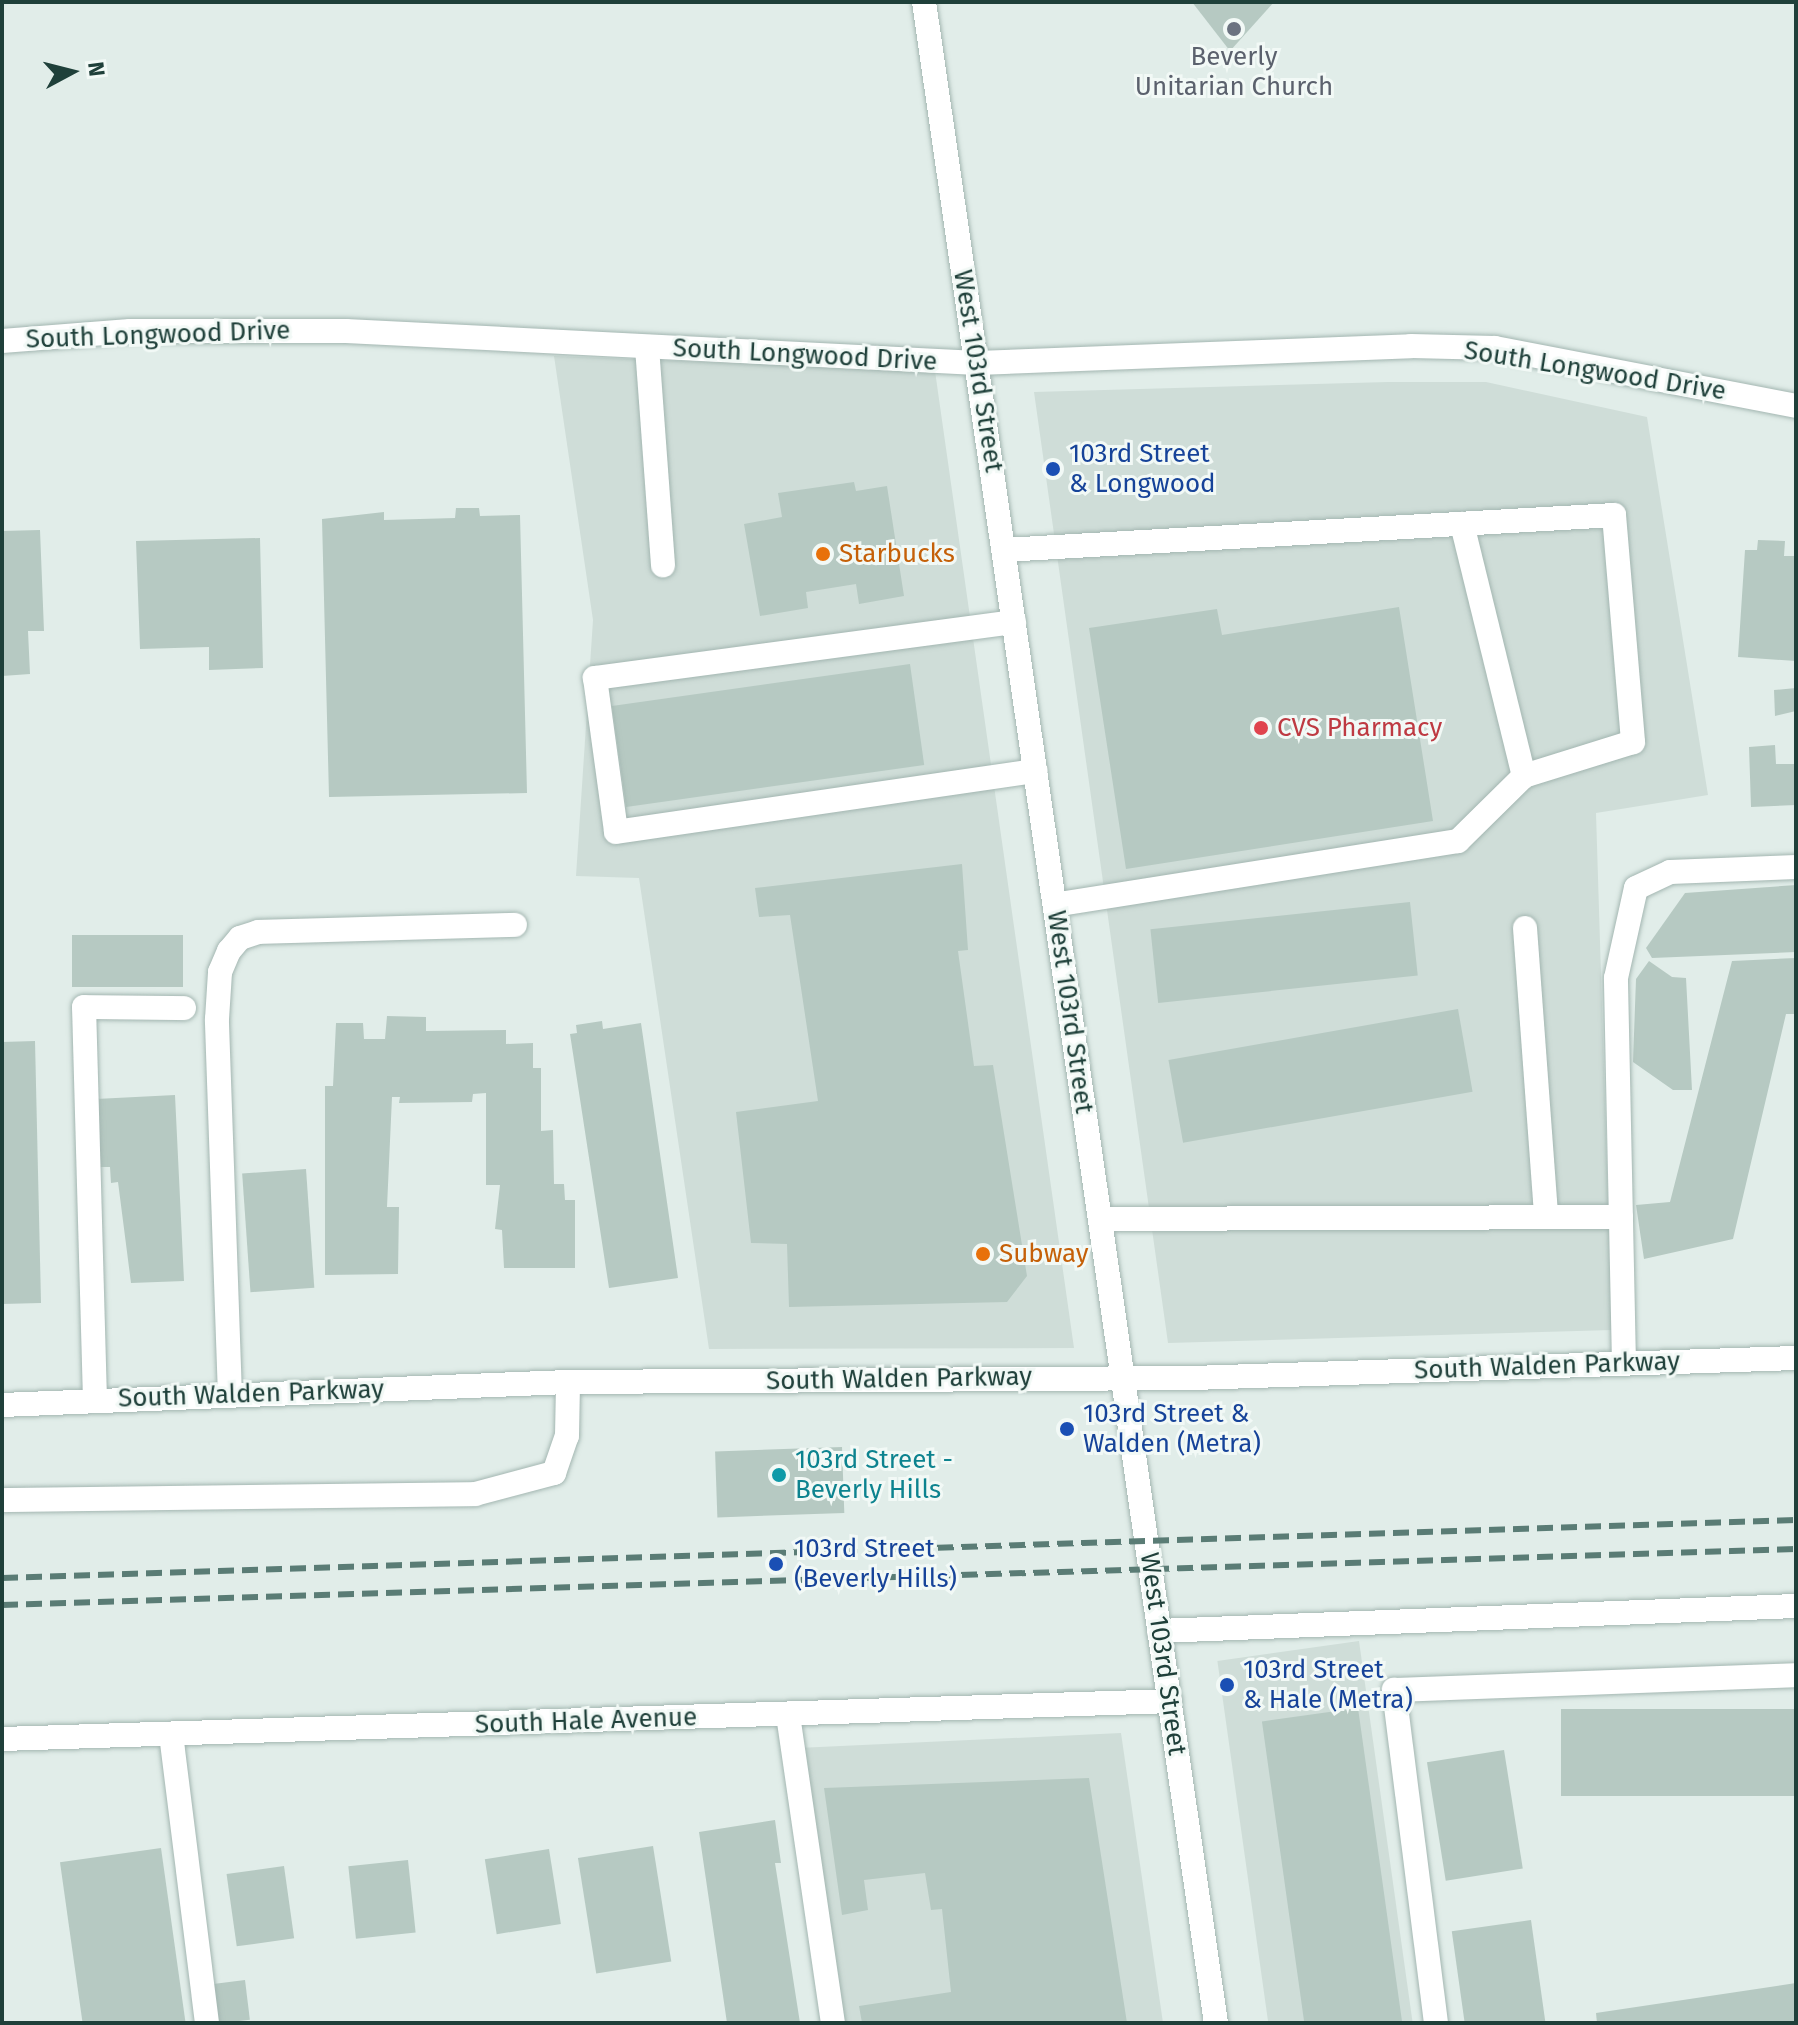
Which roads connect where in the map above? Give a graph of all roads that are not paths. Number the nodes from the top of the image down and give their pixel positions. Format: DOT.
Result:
graph roads {
  1 [pos="924,2"];
  2 [pos="2,341"];
  3 [pos="647,347"];
  4 [pos="977,363"];
  5 [pos="1796,406"];
  6 [pos="1462,524"];
  7 [pos="1004,550"];
  8 [pos="663,565"];
  9 [pos="1014,622"];
  10 [pos="1036,771"];
  11 [pos="1524,776"];
  12 [pos="1796,867"];
  13 [pos="1055,905"];
  14 [pos="515,925"];
  15 [pos="1525,928"];
  16 [pos="184,1008"];
  17 [pos="1546,1214"];
  18 [pos="1621,1217"];
  19 [pos="1100,1219"];
  20 [pos="1796,1358"];
  21 [pos="1624,1364"];
  22 [pos="1123,1379"];
  23 [pos="568,1382"];
  24 [pos="230,1396"];
  25 [pos="95,1400"];
  26 [pos="2,1405"];
  27 [pos="2,1500"];
  28 [pos="1796,1606"];
  29 [pos="1159,1631"];
  30 [pos="1796,1675"];
  31 [pos="1170,1701"];
  32 [pos="788,1715"];
  33 [pos="171,1734"];
  34 [pos="2,1739"];
  35 [pos="207,2023"];
  36 [pos="833,2023"];
  37 [pos="1216,2023"];
  38 [pos="1436,2023"];
  1 -- 4 [label="street, West 103rd Street"];
  2 -- 3 [label="street, South Longwood Drive"];
  3 -- 4 [label="street, South Longwood Drive"];
  3 -- 8 [label="street"];
  4 -- 5 [label="street, South Longwood Drive"];
  4 -- 7 [label="street, West 103rd Street"];
  6 -- 7 [label="street"];
  6 -- 11 [label="street"];
  6 -- 11 [label="street"];
  7 -- 9 [label="street, West 103rd Street"];
  9 -- 10 [label="street, West 103rd Street"];
  9 -- 10 [label="street"];
  10 -- 13 [label="street, West 103rd Street"];
  11 -- 13 [label="street"];
  12 -- 18 [label="street"];
  13 -- 19 [label="street, West 103rd Street"];
  14 -- 24 [label="street"];
  15 -- 17 [label="street"];
  16 -- 25 [label="street"];
  17 -- 18 [label="street"];
  17 -- 19 [label="street"];
  18 -- 21 [label="street"];
  19 -- 22 [label="street, West 103rd Street"];
  20 -- 21 [label="street, South Walden Parkway"];
  21 -- 22 [label="street, South Walden Parkway"];
  22 -- 23 [label="street, South Walden Parkway"];
  22 -- 29 [label="street, West 103rd Street"];
  23 -- 24 [label="street, South Walden Parkway"];
  23 -- 27 [label="street"];
  24 -- 25 [label="street, South Walden Parkway"];
  25 -- 26 [label="street, South Walden Parkway"];
  28 -- 29 [label="street"];
  29 -- 31 [label="street, West 103rd Street"];
  30 -- 38 [label="street"];
  31 -- 32 [label="street, South Hale Avenue"];
  31 -- 37 [label="street, West 103rd Street"];
  32 -- 33 [label="street, South Hale Avenue"];
  32 -- 36 [label="street"];
  33 -- 34 [label="street, South Hale Avenue"];
  33 -- 35 [label="street"];
}
